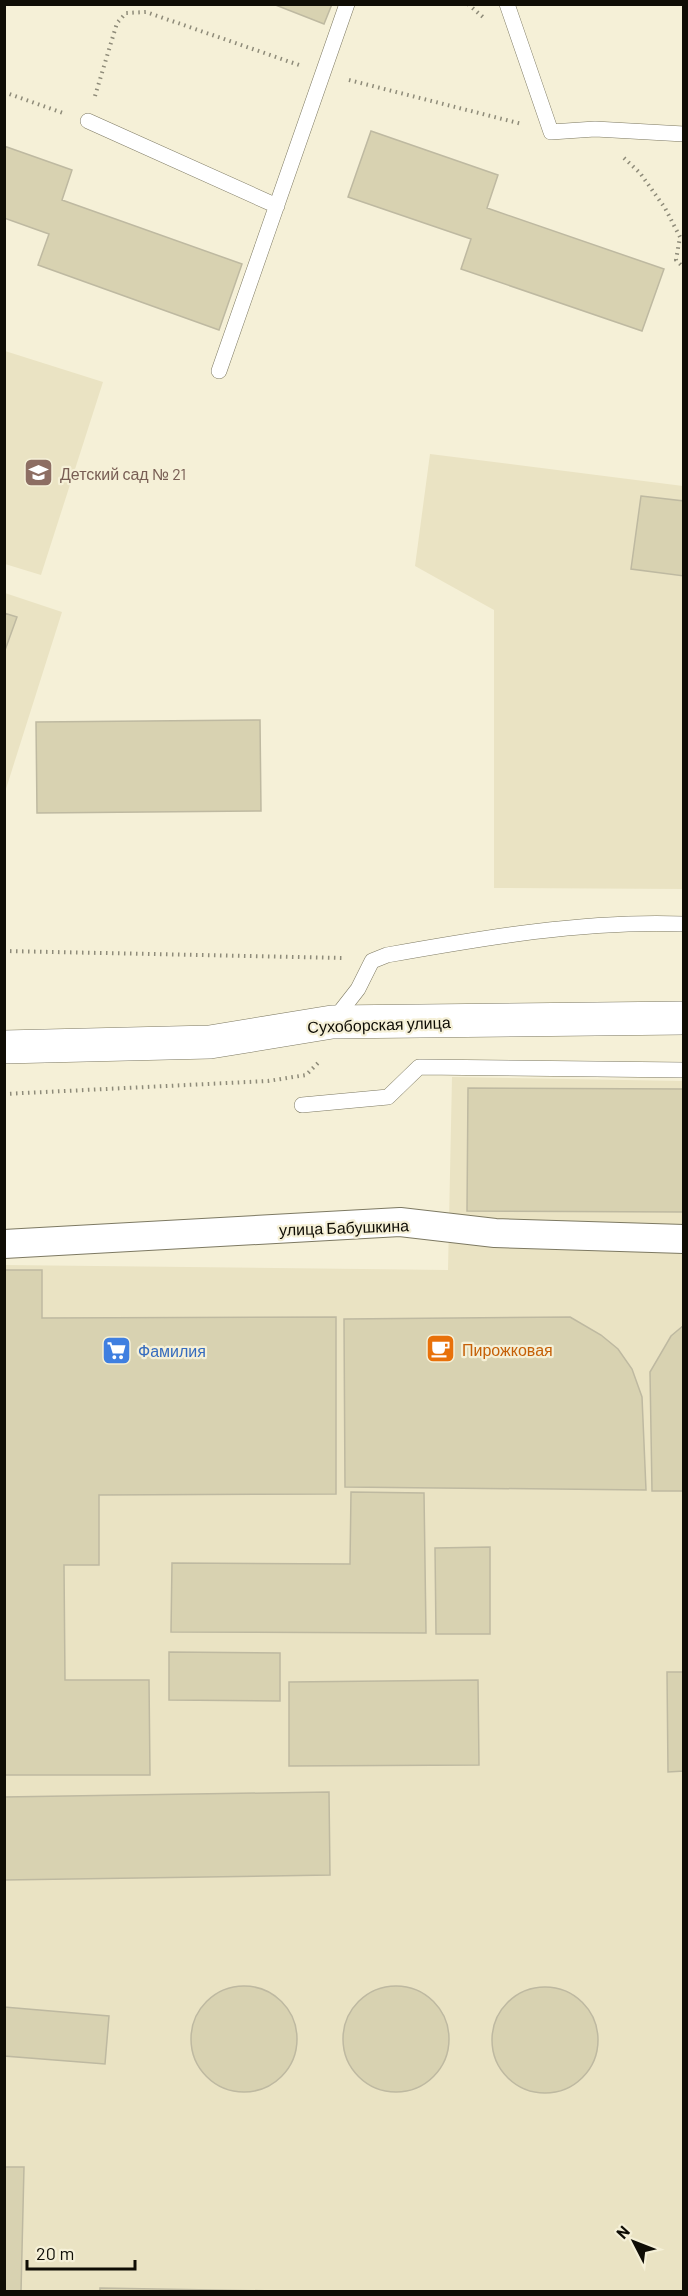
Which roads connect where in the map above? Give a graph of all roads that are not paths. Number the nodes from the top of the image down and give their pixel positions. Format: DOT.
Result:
graph roads {
  1 [pos="347,4"];
  2 [pos="507,4"];
  3 [pos="88,121"];
  4 [pos="684,134"];
  5 [pos="277,206"];
  6 [pos="219,371"];
  7 [pos="684,924"];
  8 [pos="684,1018"];
  9 [pos="332,1022"];
  10 [pos="4,1047"];
  11 [pos="684,1070"];
  12 [pos="302,1105"];
  13 [pos="684,1239"];
  14 [pos="4,1244"];
  1 -- 5 [label="lane"];
  2 -- 4 [label="lane"];
  3 -- 5 [label="lane"];
  5 -- 6 [label="lane"];
  7 -- 9 [label="lane"];
  8 -- 9 [label="main road, Сухоборская улица"];
  9 -- 10 [label="main road, Сухоборская улица"];
  11 -- 12 [label="lane"];
  13 -- 14 [label="street, улица Бабушкина"];
}
